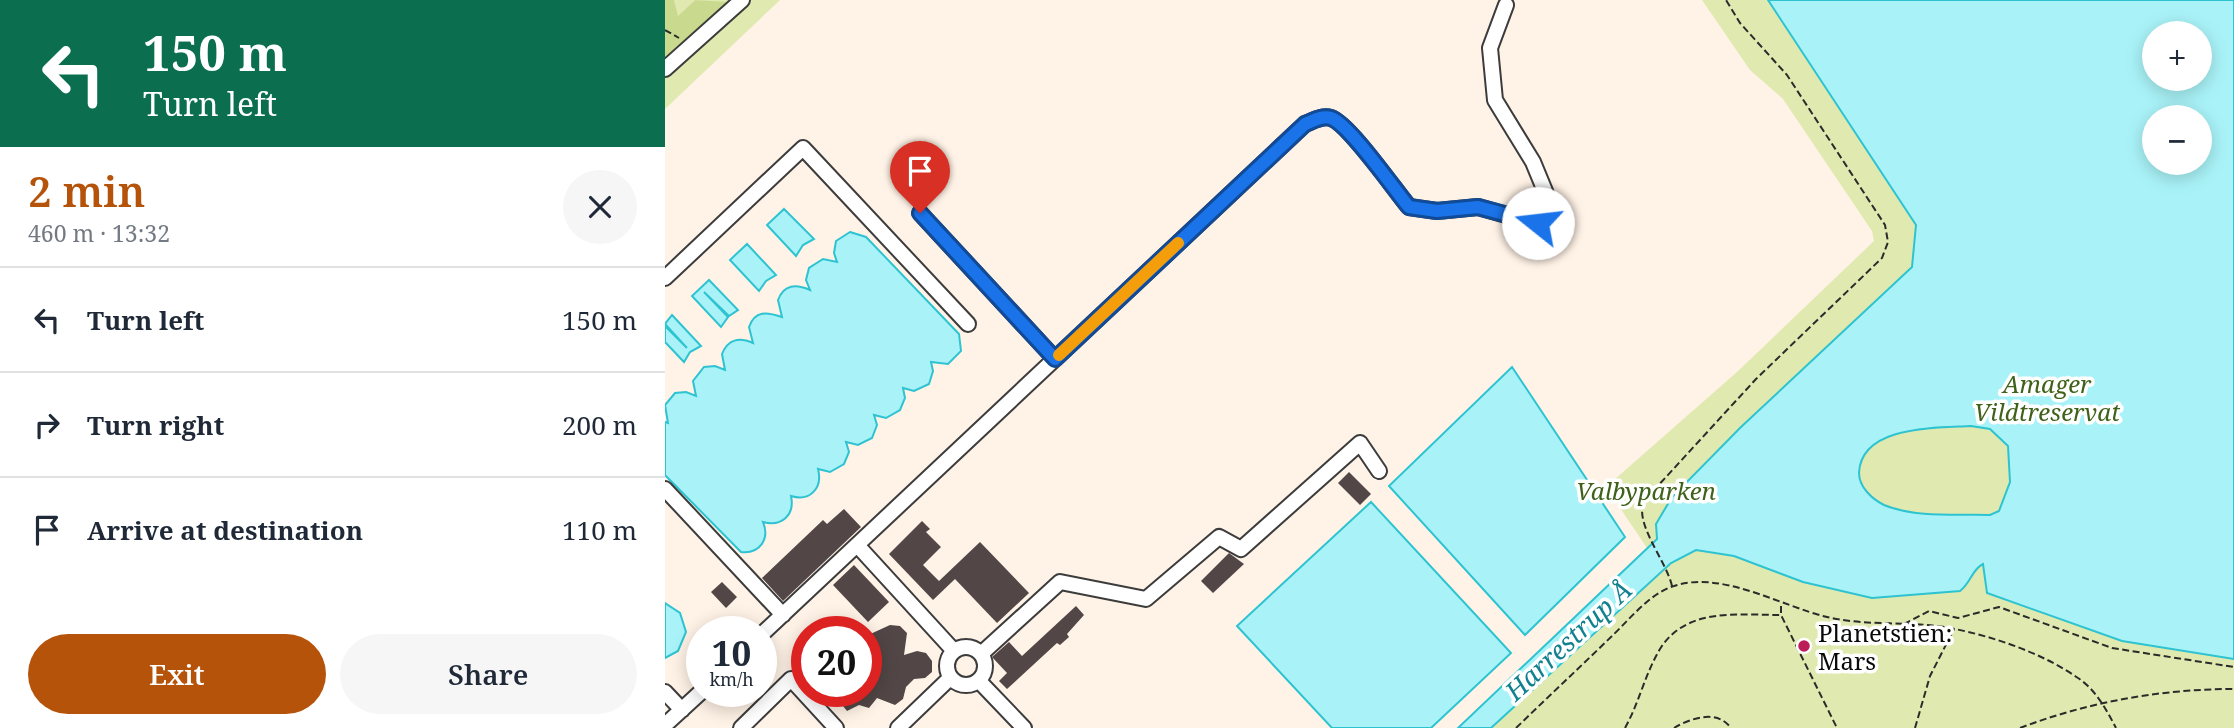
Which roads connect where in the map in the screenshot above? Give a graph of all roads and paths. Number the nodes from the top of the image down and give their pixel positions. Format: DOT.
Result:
graph roads {
  1 [pos="1726,0"];
  2 [pos="736,2"];
  3 [pos="1506,5"];
  4 [pos="665,69"];
  5 [pos="920,213"];
  6 [pos="665,278"];
  7 [pos="968,324"];
  8 [pos="1055,359"];
  9 [pos="1379,471"];
  10 [pos="665,489"];
  11 [pos="857,545"];
  12 [pos="1672,586"];
  13 [pos="1781,604"];
  14 [pos="783,615"];
  15 [pos="1781,615"];
  16 [pos="777,620"];
  17 [pos="1903,625"];
  18 [pos="1954,629"];
  19 [pos="954,651"];
  20 [pos="981,654"];
  21 [pos="2234,667"];
  22 [pos="950,678"];
  23 [pos="979,681"];
  24 [pos="2234,690"];
  25 [pos="665,692"];
  26 [pos="2103,703"];
  27 [pos="686,705"];
  28 [pos="682,709"];
  29 [pos="665,725"];
  30 [pos="741,728"];
  31 [pos="836,728"];
  32 [pos="898,728"];
  33 [pos="1024,728"];
  34 [pos="1516,728"];
  35 [pos="1625,728"];
  36 [pos="1674,728"];
  37 [pos="1731,728"];
  38 [pos="1837,728"];
  39 [pos="1915,728"];
  40 [pos="2020,728"];
  41 [pos="2116,728"];
  1 -- 12 [label="path"];
  2 -- 4 [label="street"];
  3 -- 8 [label="street"];
  5 -- 8 [label="street"];
  6 -- 7 [label="street"];
  8 -- 11 [label="street"];
  9 -- 20 [label="street"];
  10 -- 14 [label="street"];
  11 -- 14 [label="street"];
  11 -- 19 [label="street"];
  12 -- 13 [label="path"];
  12 -- 34 [label="path"];
  13 -- 15 [label="path"];
  13 -- 17 [label="path"];
  14 -- 16 [label="street"];
  15 -- 35 [label="path"];
  15 -- 38 [label="path"];
  17 -- 18 [label="path"];
  17 -- 21 [label="path"];
  18 -- 26 [label="path"];
  18 -- 39 [label="path"];
  19 -- 20 [label="street"];
  19 -- 22 [label="street"];
  20 -- 23 [label="street"];
  22 -- 23 [label="street"];
  22 -- 32 [label="street"];
  23 -- 33 [label="street"];
  24 -- 26 [label="path"];
  25 -- 28 [label="street"];
  26 -- 40 [label="path"];
  26 -- 41 [label="path"];
  27 -- 28 [label="street"];
  28 -- 29 [label="street"];
  30 -- 31 [label="street"];
  36 -- 37 [label="path"];
}
